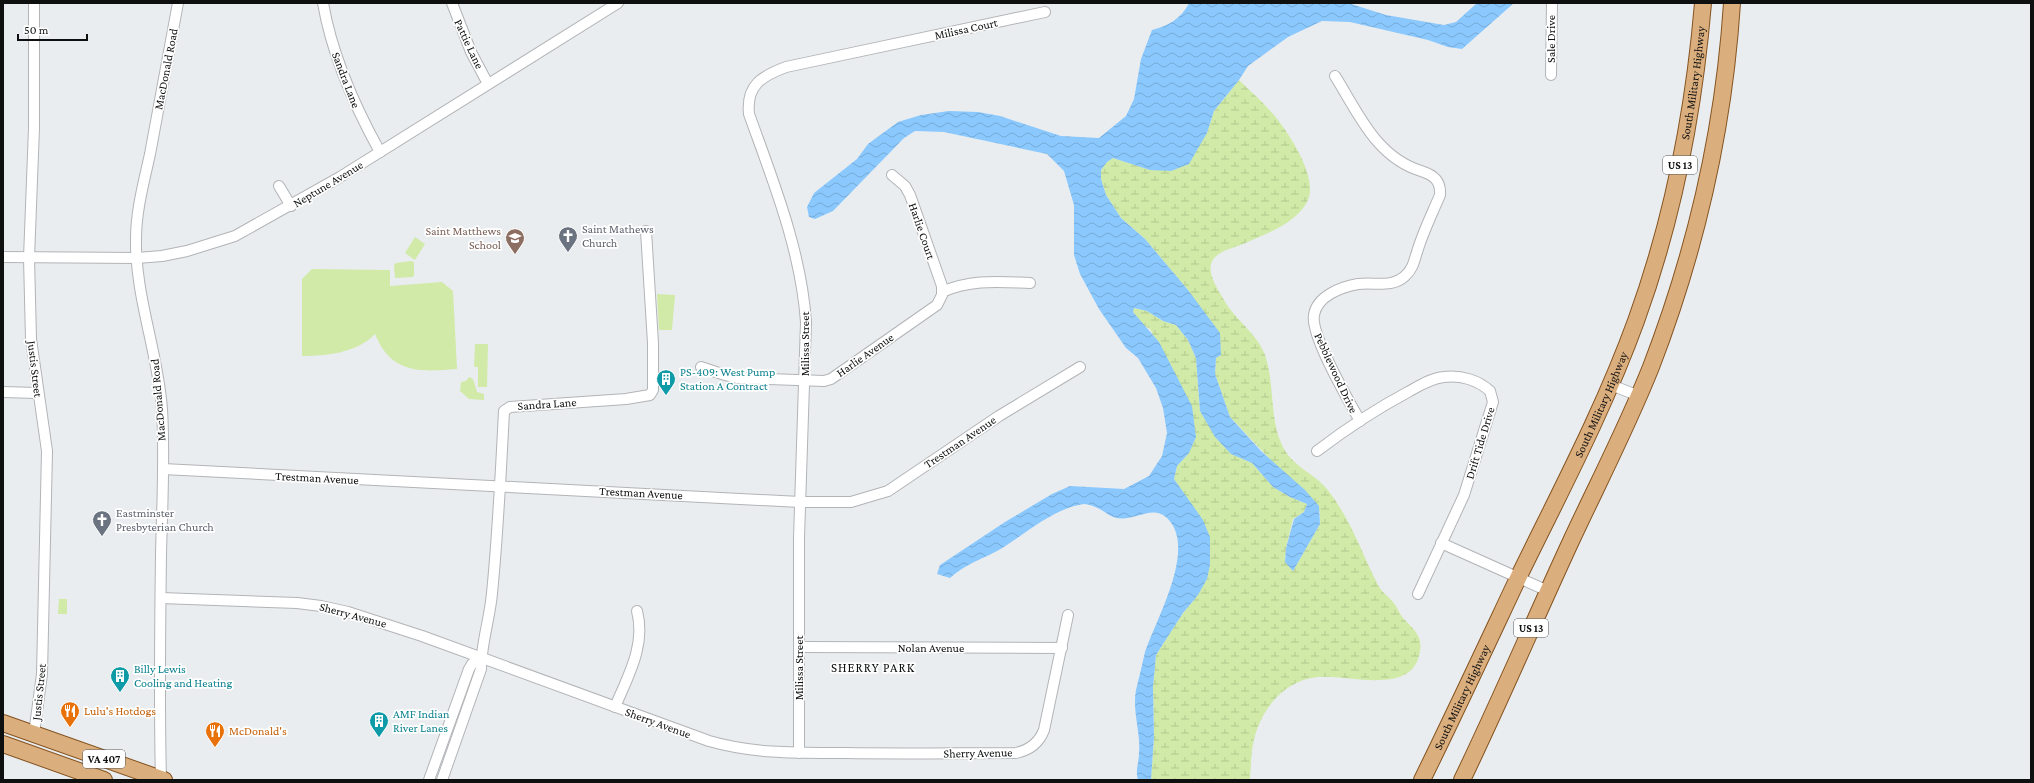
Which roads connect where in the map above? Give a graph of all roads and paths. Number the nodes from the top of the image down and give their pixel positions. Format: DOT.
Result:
graph roads {
  1 [pos="34,3"];
  2 [pos="178,3"];
  3 [pos="323,3"];
  4 [pos="452,3"];
  5 [pos="618,3"];
  6 [pos="1552,3"];
  7 [pos="1703,3"];
  8 [pos="1732,3"];
  9 [pos="1045,12"];
  10 [pos="887,46"];
  11 [pos="1551,75"];
  12 [pos="1335,76"];
  13 [pos="488,84"];
  14 [pos="380,152"];
  15 [pos="892,175"];
  16 [pos="279,186"];
  17 [pos="291,206"];
  18 [pos="646,231"];
  19 [pos="3,257"];
  20 [pos="29,258"];
  21 [pos="137,258"];
  22 [pos="1030,283"];
  23 [pos="942,292"];
  24 [pos="701,367"];
  25 [pos="1080,367"];
  26 [pos="805,381"];
  27 [pos="1611,385"];
  28 [pos="3,392"];
  29 [pos="37,393"];
  30 [pos="1639,396"];
  31 [pos="1360,421"];
  32 [pos="1317,451"];
  33 [pos="163,469"];
  34 [pos="500,486"];
  35 [pos="800,502"];
  36 [pos="1441,543"];
  37 [pos="1519,577"];
  38 [pos="1548,591"];
  39 [pos="1418,594"];
  40 [pos="161,598"];
  41 [pos="637,611"];
  42 [pos="1068,615"];
  43 [pos="799,647"];
  44 [pos="1062,648"];
  45 [pos="481,657"];
  46 [pos="616,707"];
  47 [pos="3,723"];
  48 [pos="34,734"];
  49 [pos="3,744"];
  50 [pos="799,753"];
  51 [pos="162,779"];
  52 [pos="104,780"];
  53 [pos="429,780"];
  54 [pos="442,780"];
  55 [pos="1422,780"];
  56 [pos="1462,780"];
  1 -- 20 [label="street, Justis Street"];
  2 -- 21 [label="street, MacDonald Road"];
  3 -- 14 [label="street, Sandra Lane"];
  4 -- 13 [label="street, Pattie Lane"];
  5 -- 13 [label="street, Neptune Avenue"];
  6 -- 11 [label="street, Sale Drive"];
  7 -- 27 [label="main road, South Military Highway / US 13"];
  8 -- 30 [label="main road, US 13"];
  9 -- 10 [label="street, Milissa Court"];
  10 -- 26 [label="street, Milissa Street"];
  12 -- 31 [label="street, Pebblewood Drive"];
  13 -- 14 [label="street, Neptune Avenue"];
  14 -- 17 [label="street, Neptune Avenue"];
  15 -- 23 [label="street, Harlie Court"];
  16 -- 17 [label="street"];
  17 -- 21 [label="street, Neptune Avenue"];
  18 -- 34 [label="street, Sandra Lane"];
  19 -- 20 [label="street, Neptune Avenue"];
  20 -- 21 [label="street, Neptune Avenue"];
  20 -- 29 [label="street, Justis Street"];
  21 -- 33 [label="street, MacDonald Road"];
  22 -- 23 [label="street"];
  23 -- 26 [label="street, Harlie Avenue"];
  24 -- 26 [label="street, Harlie Avenue"];
  25 -- 35 [label="street, Trestman Avenue"];
  26 -- 35 [label="street, Milissa Street"];
  27 -- 30 [label="street"];
  27 -- 37 [label="main road, South Military Highway / US 13"];
  28 -- 29 [label="street"];
  29 -- 48 [label="street, Justis Street"];
  30 -- 38 [label="main road, US 13"];
  31 -- 32 [label="street, Drift Tide Drive"];
  31 -- 36 [label="street, Drift Tide Drive"];
  33 -- 34 [label="street, Trestman Avenue"];
  33 -- 40 [label="street, MacDonald Road"];
  34 -- 35 [label="street, Trestman Avenue"];
  34 -- 45 [label="street, Sandra Lane"];
  35 -- 43 [label="street, Milissa Street"];
  36 -- 37 [label="street"];
  36 -- 39 [label="street, Drift Tide Drive"];
  37 -- 38 [label="street"];
  37 -- 55 [label="main road, South Military Highway / US 13"];
  38 -- 56 [label="main road, US 13"];
  40 -- 45 [label="street, Sherry Avenue"];
  40 -- 51 [label="street, MacDonald Road"];
  41 -- 46 [label="street"];
  42 -- 44 [label="street, Sherry Avenue"];
  43 -- 44 [label="street, Nolan Avenue"];
  43 -- 50 [label="street, Milissa Street"];
  44 -- 50 [label="street, Sherry Avenue"];
  45 -- 46 [label="street, Sherry Avenue"];
  45 -- 53 [label="street"];
  45 -- 54 [label="street, Sandra Lane"];
  46 -- 50 [label="street, Sherry Avenue"];
  47 -- 48 [label="main road, VA 407"];
  48 -- 51 [label="main road, VA 407"];
  49 -- 52 [label="main road, VA 407"];
}
